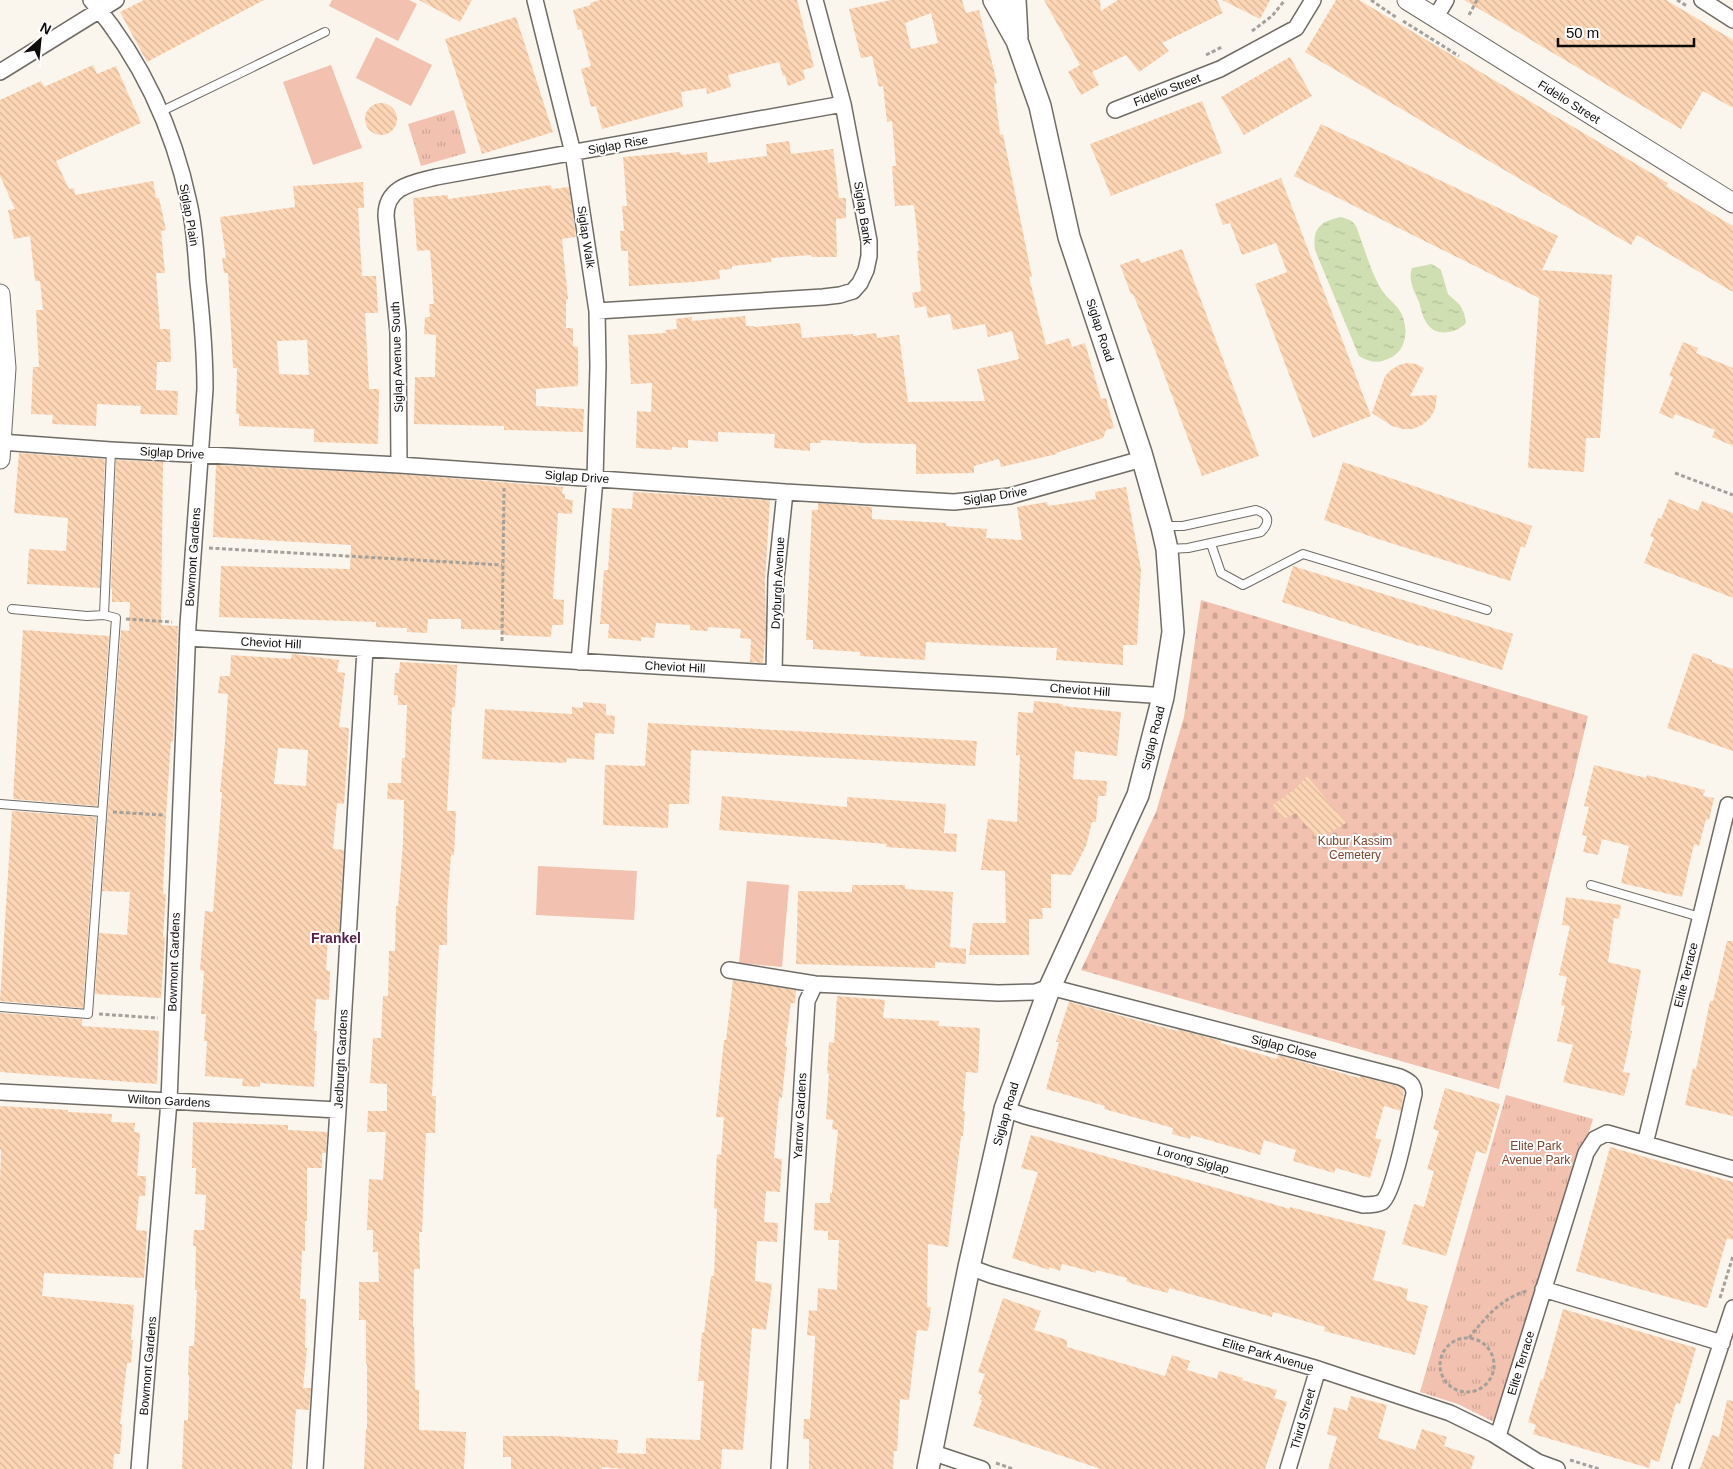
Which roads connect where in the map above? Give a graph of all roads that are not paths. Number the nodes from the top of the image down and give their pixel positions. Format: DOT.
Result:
graph roads {
  1 [pos="116,0"];
  2 [pos="535,0"];
  3 [pos="814,0"];
  4 [pos="994,0"];
  5 [pos="1015,0"];
  6 [pos="1313,0"];
  7 [pos="1407,0"];
  8 [pos="1446,0"];
  9 [pos="1702,0"];
  10 [pos="95,5"];
  11 [pos="1435,18"];
  12 [pos="1733,20"];
  13 [pos="325,32"];
  14 [pos="1017,41"];
  15 [pos="0,72"];
  16 [pos="843,104"];
  17 [pos="1115,110"];
  18 [pos="160,112"];
  19 [pos="573,153"];
  20 [pos="395,192"];
  21 [pos="1733,204"];
  22 [pos="0,294"];
  23 [pos="597,311"];
  24 [pos="1,448"];
  25 [pos="111,450"];
  26 [pos="1141,453"];
  27 [pos="200,454"];
  28 [pos="399,465"];
  29 [pos="595,479"];
  30 [pos="785,492"];
  31 [pos="1162,526"];
  32 [pos="1211,544"];
  33 [pos="1167,548"];
  34 [pos="12,609"];
  35 [pos="1487,610"];
  36 [pos="104,615"];
  37 [pos="188,632"];
  38 [pos="365,649"];
  39 [pos="579,662"];
  40 [pos="774,673"];
  41 [pos="1163,697"];
  42 [pos="0,804"];
  43 [pos="1728,805"];
  44 [pos="102,812"];
  45 [pos="1590,885"];
  46 [pos="1700,918"];
  47 [pos="729,970"];
  48 [pos="815,984"];
  49 [pos="1042,989"];
  50 [pos="0,1007"];
  51 [pos="0,1092"];
  52 [pos="169,1101"];
  53 [pos="1005,1109"];
  54 [pos="338,1110"];
  55 [pos="1645,1144"];
  56 [pos="1733,1169"];
  57 [pos="1382,1202"];
  58 [pos="969,1268"];
  59 [pos="1544,1290"];
  60 [pos="1733,1308"];
  61 [pos="1722,1343"];
  62 [pos="1318,1369"];
  63 [pos="1498,1436"];
  64 [pos="930,1460"];
  65 [pos="139,1469"];
  66 [pos="315,1469"];
  67 [pos="779,1469"];
  68 [pos="982,1469"];
  69 [pos="1288,1469"];
  70 [pos="1557,1469"];
  71 [pos="1680,1469"];
  1 -- 10 [label="street"];
  2 -- 19 [label="street, Siglap Walk"];
  3 -- 16 [label="street, Siglap Bank"];
  4 -- 14 [label="main road, Siglap Road"];
  5 -- 14 [label="main road"];
  6 -- 17 [label="street, Fidelio Street"];
  7 -- 11 [label="street, Fidelio Street"];
  8 -- 11 [label="street"];
  9 -- 12 [label="street"];
  10 -- 15 [label="street"];
  10 -- 18 [label="street, Siglap Plain"];
  11 -- 21 [label="street, Fidelio Street"];
  13 -- 18 [label="lane"];
  14 -- 26 [label="main road, Siglap Road"];
  16 -- 19 [label="street, Siglap Rise"];
  16 -- 23 [label="street, Siglap Bank"];
  18 -- 27 [label="street, Siglap Plain"];
  19 -- 20 [label="street, Siglap Rise"];
  19 -- 23 [label="street, Siglap Walk"];
  20 -- 28 [label="street, Siglap Avenue South"];
  22 -- 24 [label="street"];
  23 -- 29 [label="street, Siglap Walk"];
  24 -- 25 [label="street, Siglap Drive"];
  25 -- 27 [label="street, Siglap Drive"];
  25 -- 36 [label="lane"];
  26 -- 30 [label="street, Siglap Drive"];
  26 -- 31 [label="main road, Siglap Road"];
  27 -- 28 [label="street, Siglap Drive"];
  27 -- 37 [label="street, Bowmont Gardens"];
  28 -- 29 [label="street, Siglap Drive"];
  29 -- 30 [label="street, Siglap Drive"];
  29 -- 39 [label="street, Siglap Walk"];
  30 -- 40 [label="street, Dryburgh Avenue"];
  31 -- 32 [label="lane"];
  31 -- 33 [label="main road, Siglap Road"];
  32 -- 33 [label="lane"];
  32 -- 35 [label="lane"];
  33 -- 41 [label="main road, Siglap Road"];
  34 -- 36 [label="lane"];
  36 -- 44 [label="lane"];
  37 -- 38 [label="street, Cheviot Hill"];
  37 -- 52 [label="street, Bowmont Gardens"];
  38 -- 39 [label="street, Cheviot Hill"];
  38 -- 54 [label="street, Jedburgh Gardens"];
  39 -- 40 [label="street, Cheviot Hill"];
  40 -- 41 [label="street, Cheviot Hill"];
  41 -- 49 [label="main road, Siglap Road"];
  42 -- 44 [label="lane"];
  43 -- 46 [label="street, Elite Terrace"];
  44 -- 50 [label="lane"];
  45 -- 46 [label="lane"];
  46 -- 55 [label="street, Elite Terrace"];
  47 -- 48 [label="street"];
  48 -- 49 [label="street"];
  48 -- 67 [label="street, Yarrow Gardens"];
  49 -- 53 [label="main road, Siglap Road"];
  49 -- 57 [label="street, Siglap Close"];
  51 -- 52 [label="street, Wilton Gardens"];
  52 -- 54 [label="street, Wilton Gardens"];
  52 -- 65 [label="street, Bowmont Gardens"];
  53 -- 57 [label="street, Lorong Siglap"];
  53 -- 58 [label="main road, Siglap Road"];
  54 -- 66 [label="street, Jedburgh Gardens"];
  55 -- 56 [label="street, Elite Terrace"];
  55 -- 59 [label="street, Elite Terrace"];
  58 -- 62 [label="street, Elite Park Avenue"];
  58 -- 64 [label="main road, Siglap Road"];
  59 -- 61 [label="street"];
  59 -- 63 [label="street, Elite Terrace"];
  60 -- 61 [label="street"];
  61 -- 71 [label="street"];
  62 -- 63 [label="street, Elite Park Avenue"];
  62 -- 69 [label="street, Third Street"];
  63 -- 70 [label="street, Elite Park Avenue"];
  64 -- 68 [label="street"];
}
